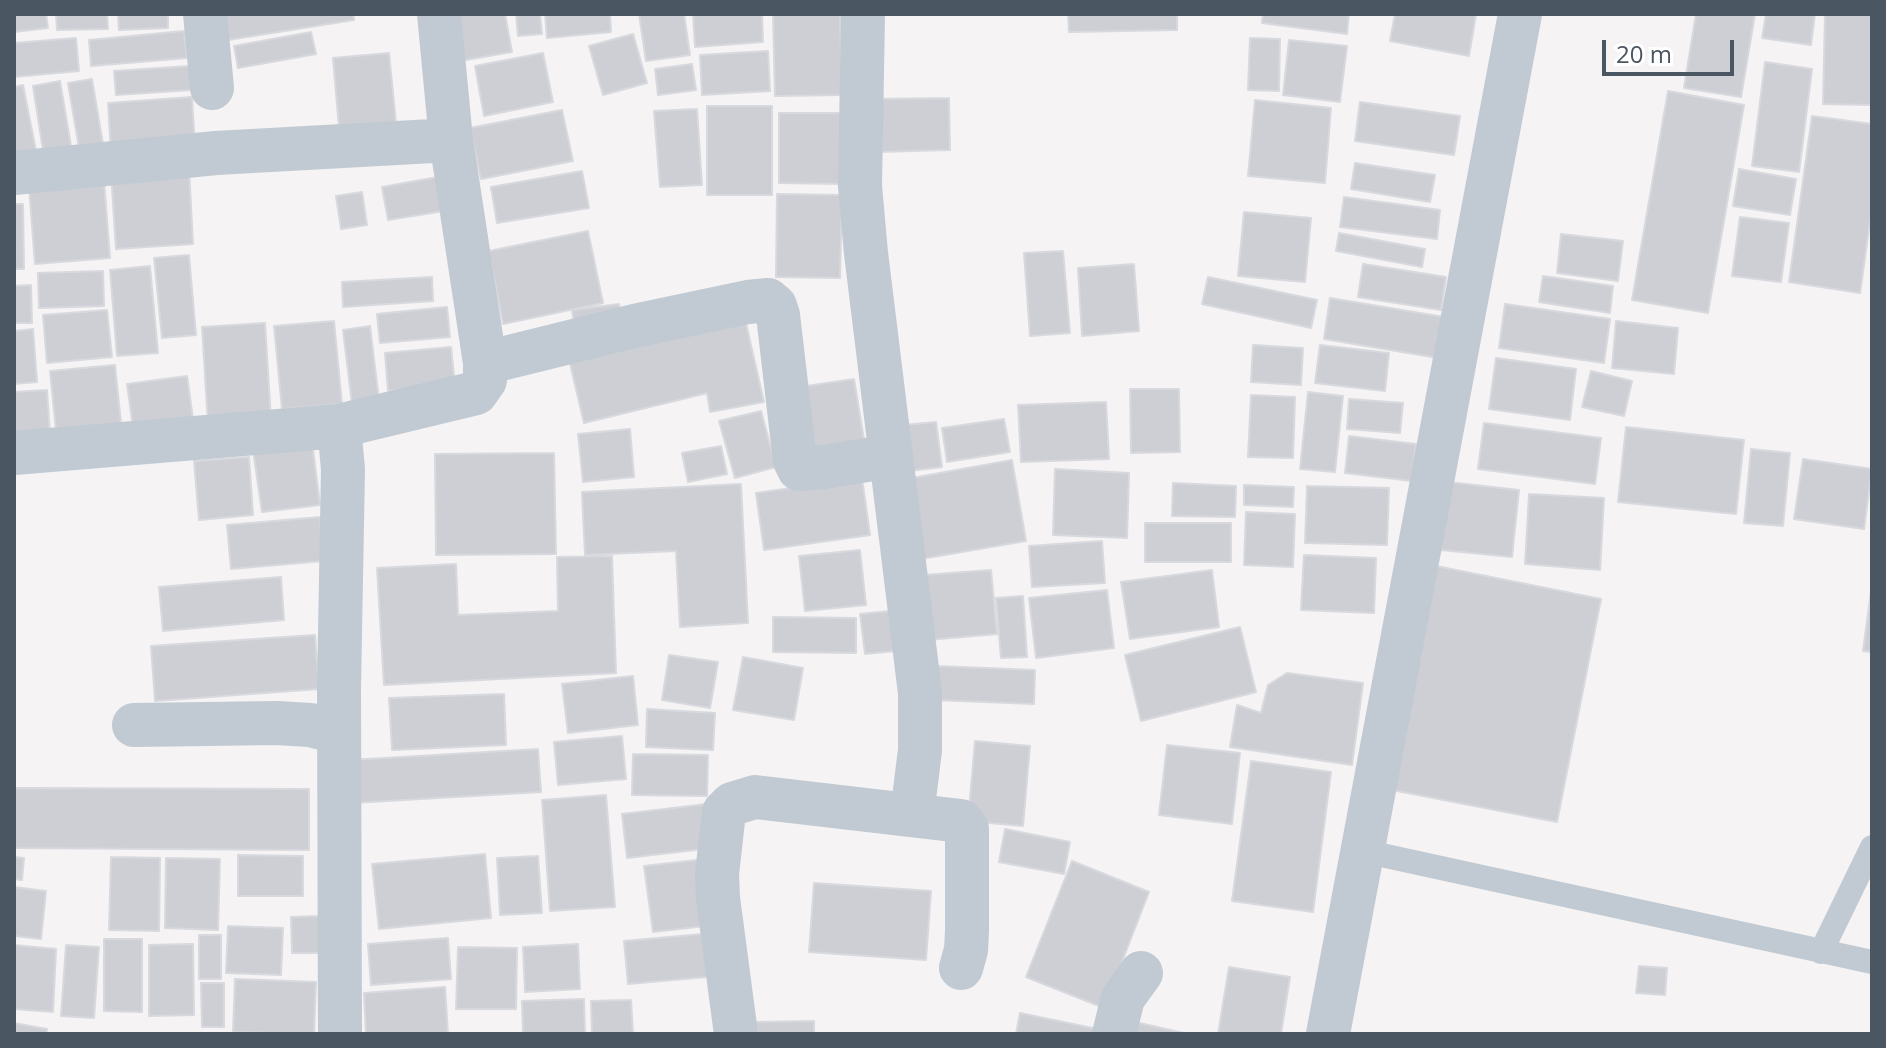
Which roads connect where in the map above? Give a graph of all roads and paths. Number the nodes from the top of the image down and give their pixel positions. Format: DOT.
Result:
graph roads {
  1 [pos="205,14"];
  2 [pos="439,14"];
  3 [pos="863,14"];
  4 [pos="1520,14"];
  5 [pos="212,88"];
  6 [pos="451,140"];
  7 [pos="14,173"];
  8 [pos="485,363"];
  9 [pos="339,426"];
  10 [pos="14,453"];
  11 [pos="891,456"];
  12 [pos="134,725"];
  13 [pos="339,732"];
  14 [pos="912,815"];
  15 [pos="1872,847"];
  16 [pos="1363,851"];
  17 [pos="1821,952"];
  18 [pos="1872,962"];
  19 [pos="961,968"];
  20 [pos="1141,973"];
  21 [pos="340,1034"];
  22 [pos="736,1034"];
  23 [pos="1114,1034"];
  24 [pos="1328,1034"];
  1 -- 5 [label="street"];
  2 -- 6 [label="street"];
  3 -- 11 [label="street"];
  4 -- 16 [label="street"];
  6 -- 7 [label="street"];
  6 -- 8 [label="street"];
  8 -- 9 [label="street"];
  8 -- 11 [label="street"];
  9 -- 10 [label="street"];
  9 -- 13 [label="street"];
  11 -- 14 [label="street"];
  12 -- 13 [label="street"];
  13 -- 21 [label="street"];
  14 -- 19 [label="street"];
  14 -- 22 [label="street"];
  15 -- 17 [label="lane"];
  16 -- 17 [label="lane"];
  16 -- 24 [label="street"];
  17 -- 18 [label="lane"];
  20 -- 23 [label="street"];
}
